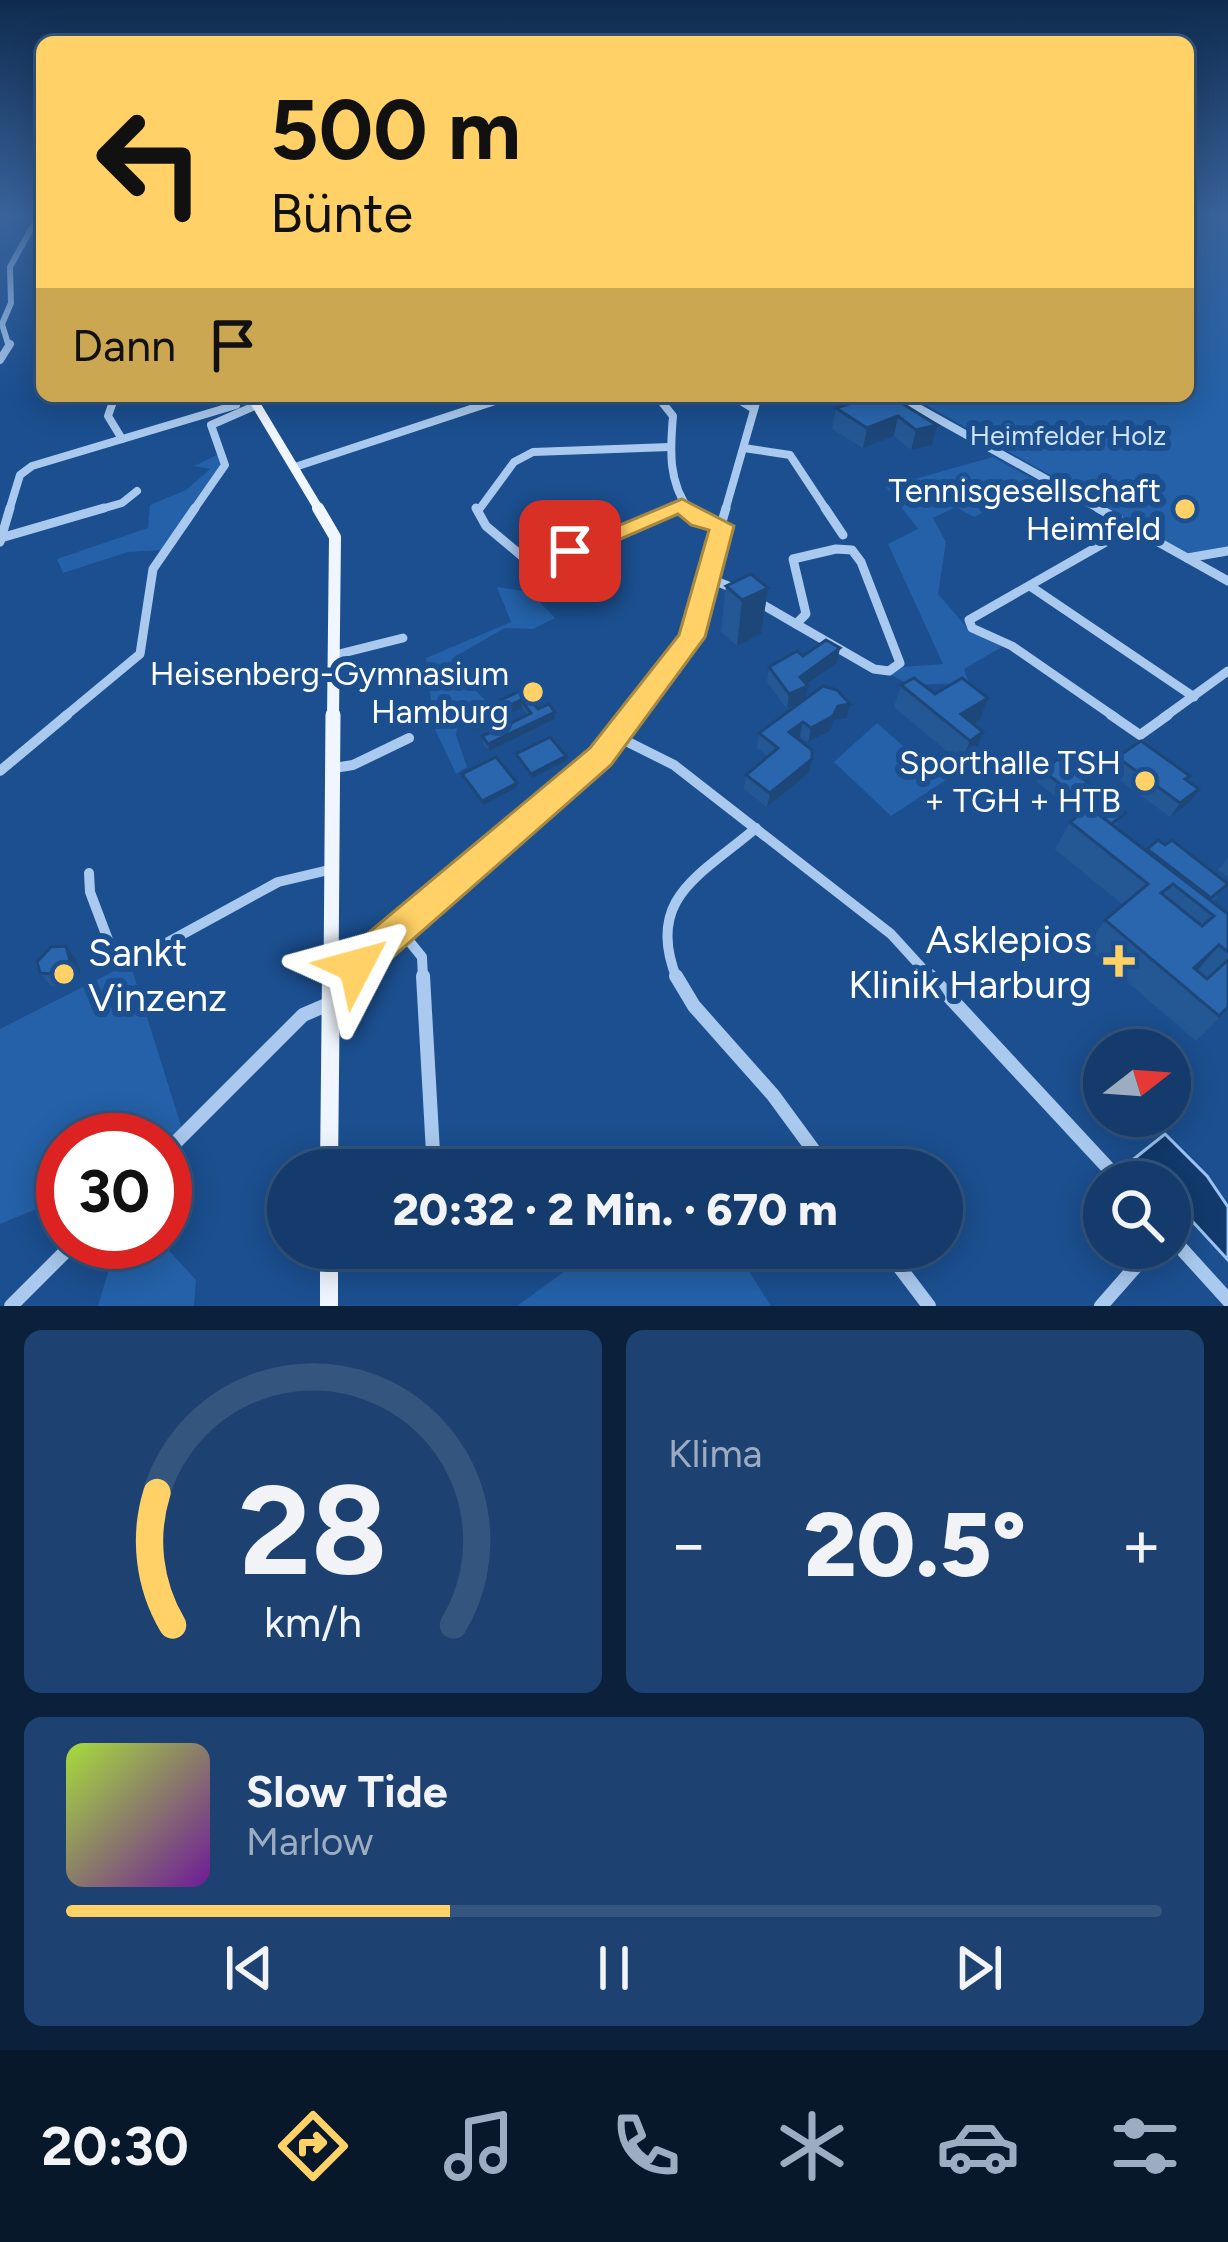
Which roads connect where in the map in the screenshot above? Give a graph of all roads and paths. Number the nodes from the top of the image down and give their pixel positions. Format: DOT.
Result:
graph roads {
  1 [pos="7,276"];
  2 [pos="0,359"];
  3 [pos="114,402"];
  4 [pos="247,402"];
  5 [pos="251,402"];
  6 [pos="255,402"];
  7 [pos="492,402"];
  8 [pos="662,402"];
  9 [pos="743,402"];
  10 [pos="756,402"];
  11 [pos="908,402"];
  12 [pos="754,409"];
  13 [pos="122,439"];
  14 [pos="670,447"];
  15 [pos="744,448"];
  16 [pos="295,467"];
  17 [pos="18,482"];
  18 [pos="0,488"];
  19 [pos="137,491"];
  20 [pos="682,506"];
  21 [pos="722,526"];
  22 [pos="1132,527"];
  23 [pos="843,535"];
  24 [pos="1,540"];
  25 [pos="1228,551"];
  26 [pos="1187,558"];
  27 [pos="708,578"];
  28 [pos="1228,581"];
  29 [pos="1030,586"];
  30 [pos="796,624"];
  31 [pos="403,638"];
  32 [pos="335,655"];
  33 [pos="1228,671"];
  34 [pos="1194,697"];
  35 [pos="616,736"];
  36 [pos="409,738"];
  37 [pos="334,768"];
  38 [pos="0,771"];
  39 [pos="756,828"];
  40 [pos="333,869"];
  41 [pos="89,873"];
  42 [pos="401,931"];
  43 [pos="332,974"];
  44 [pos="331,1003"];
  45 [pos="192,1126"];
  46 [pos="329,1149"];
  47 [pos="433,1149"];
  48 [pos="813,1149"];
  49 [pos="1101,1161"];
  50 [pos="1191,1259"];
  51 [pos="48,1269"];
  52 [pos="329,1269"];
  53 [pos="901,1269"];
  54 [pos="1134,1269"];
  55 [pos="1228,1300"];
  56 [pos="11,1306"];
  57 [pos="329,1306"];
  58 [pos="929,1306"];
  59 [pos="1101,1306"];
  1 -- 2 [label="street"];
  3 -- 13 [label="street"];
  4 -- 13 [label="street"];
  5 -- 38 [label="street"];
  6 -- 16 [label="main road"];
  7 -- 16 [label="street"];
  8 -- 14 [label="street"];
  9 -- 12 [label="street"];
  10 -- 12 [label="street"];
  11 -- 22 [label="street"];
  12 -- 15 [label="street"];
  13 -- 17 [label="street"];
  14 -- 20 [label="street"];
  14 -- 20 [label="street"];
  15 -- 21 [label="street"];
  15 -- 23 [label="street"];
  16 -- 32 [label="main road"];
  17 -- 18 [label="street"];
  17 -- 24 [label="street"];
  19 -- 24 [label="street"];
  20 -- 21 [label="street"];
  21 -- 27 [label="street"];
  22 -- 26 [label="street"];
  22 -- 29 [label="street"];
  25 -- 26 [label="street"];
  26 -- 28 [label="street"];
  27 -- 30 [label="street"];
  27 -- 35 [label="street"];
  29 -- 34 [label="street"];
  29 -- 34 [label="street"];
  30 -- 30 [label="street"];
  31 -- 32 [label="street"];
  32 -- 37 [label="main road"];
  33 -- 34 [label="street"];
  35 -- 39 [label="street"];
  35 -- 42 [label="street"];
  36 -- 37 [label="street"];
  37 -- 40 [label="main road"];
  39 -- 48 [label="street"];
  39 -- 49 [label="street"];
  40 -- 41 [label="street"];
  40 -- 43 [label="main road"];
  42 -- 43 [label="street"];
  42 -- 47 [label="street"];
  43 -- 44 [label="main road"];
  44 -- 45 [label="street"];
  44 -- 46 [label="main road"];
  50 -- 55 [label="street"];
  51 -- 56 [label="street"];
  52 -- 57 [label="main road"];
  53 -- 58 [label="street"];
  54 -- 59 [label="street"];
}
